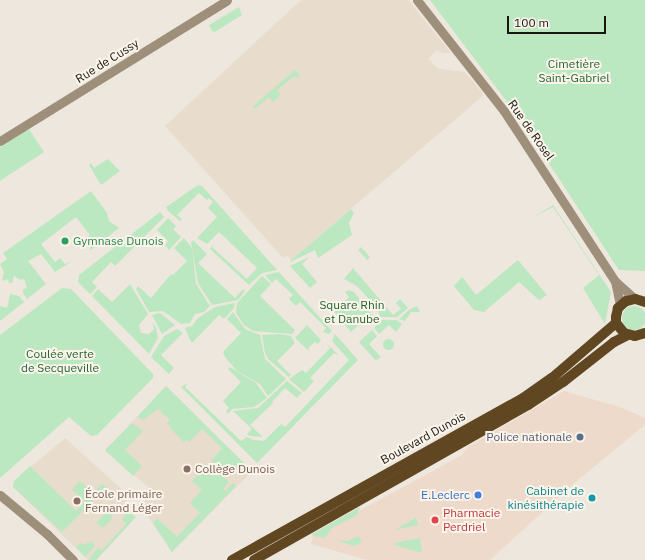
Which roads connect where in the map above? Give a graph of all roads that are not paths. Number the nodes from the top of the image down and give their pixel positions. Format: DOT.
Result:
graph roads {
  1 [pos="227,0"];
  2 [pos="418,0"];
  3 [pos="0,141"];
  4 [pos="615,281"];
  5 [pos="642,301"];
  6 [pos="620,305"];
  7 [pos="616,323"];
  8 [pos="628,335"];
  9 [pos="644,335"];
  10 [pos="0,495"];
  11 [pos="73,560"];
  12 [pos="232,560"];
  13 [pos="254,560"];
  1 -- 3 [label="street, Rue de Cussy"];
  2 -- 4 [label="street, Rue de Rosel"];
  4 -- 5 [label="street, Rue de Rosel"];
  4 -- 6 [label="street, Rue de Rosel"];
  5 -- 6 [label="main road"];
  6 -- 7 [label="main road"];
  7 -- 8 [label="main road"];
  7 -- 12 [label="main road, Boulevard Dunois"];
  8 -- 9 [label="main road"];
  8 -- 13 [label="main road, Boulevard Dunois"];
  10 -- 11 [label="street"];
}
